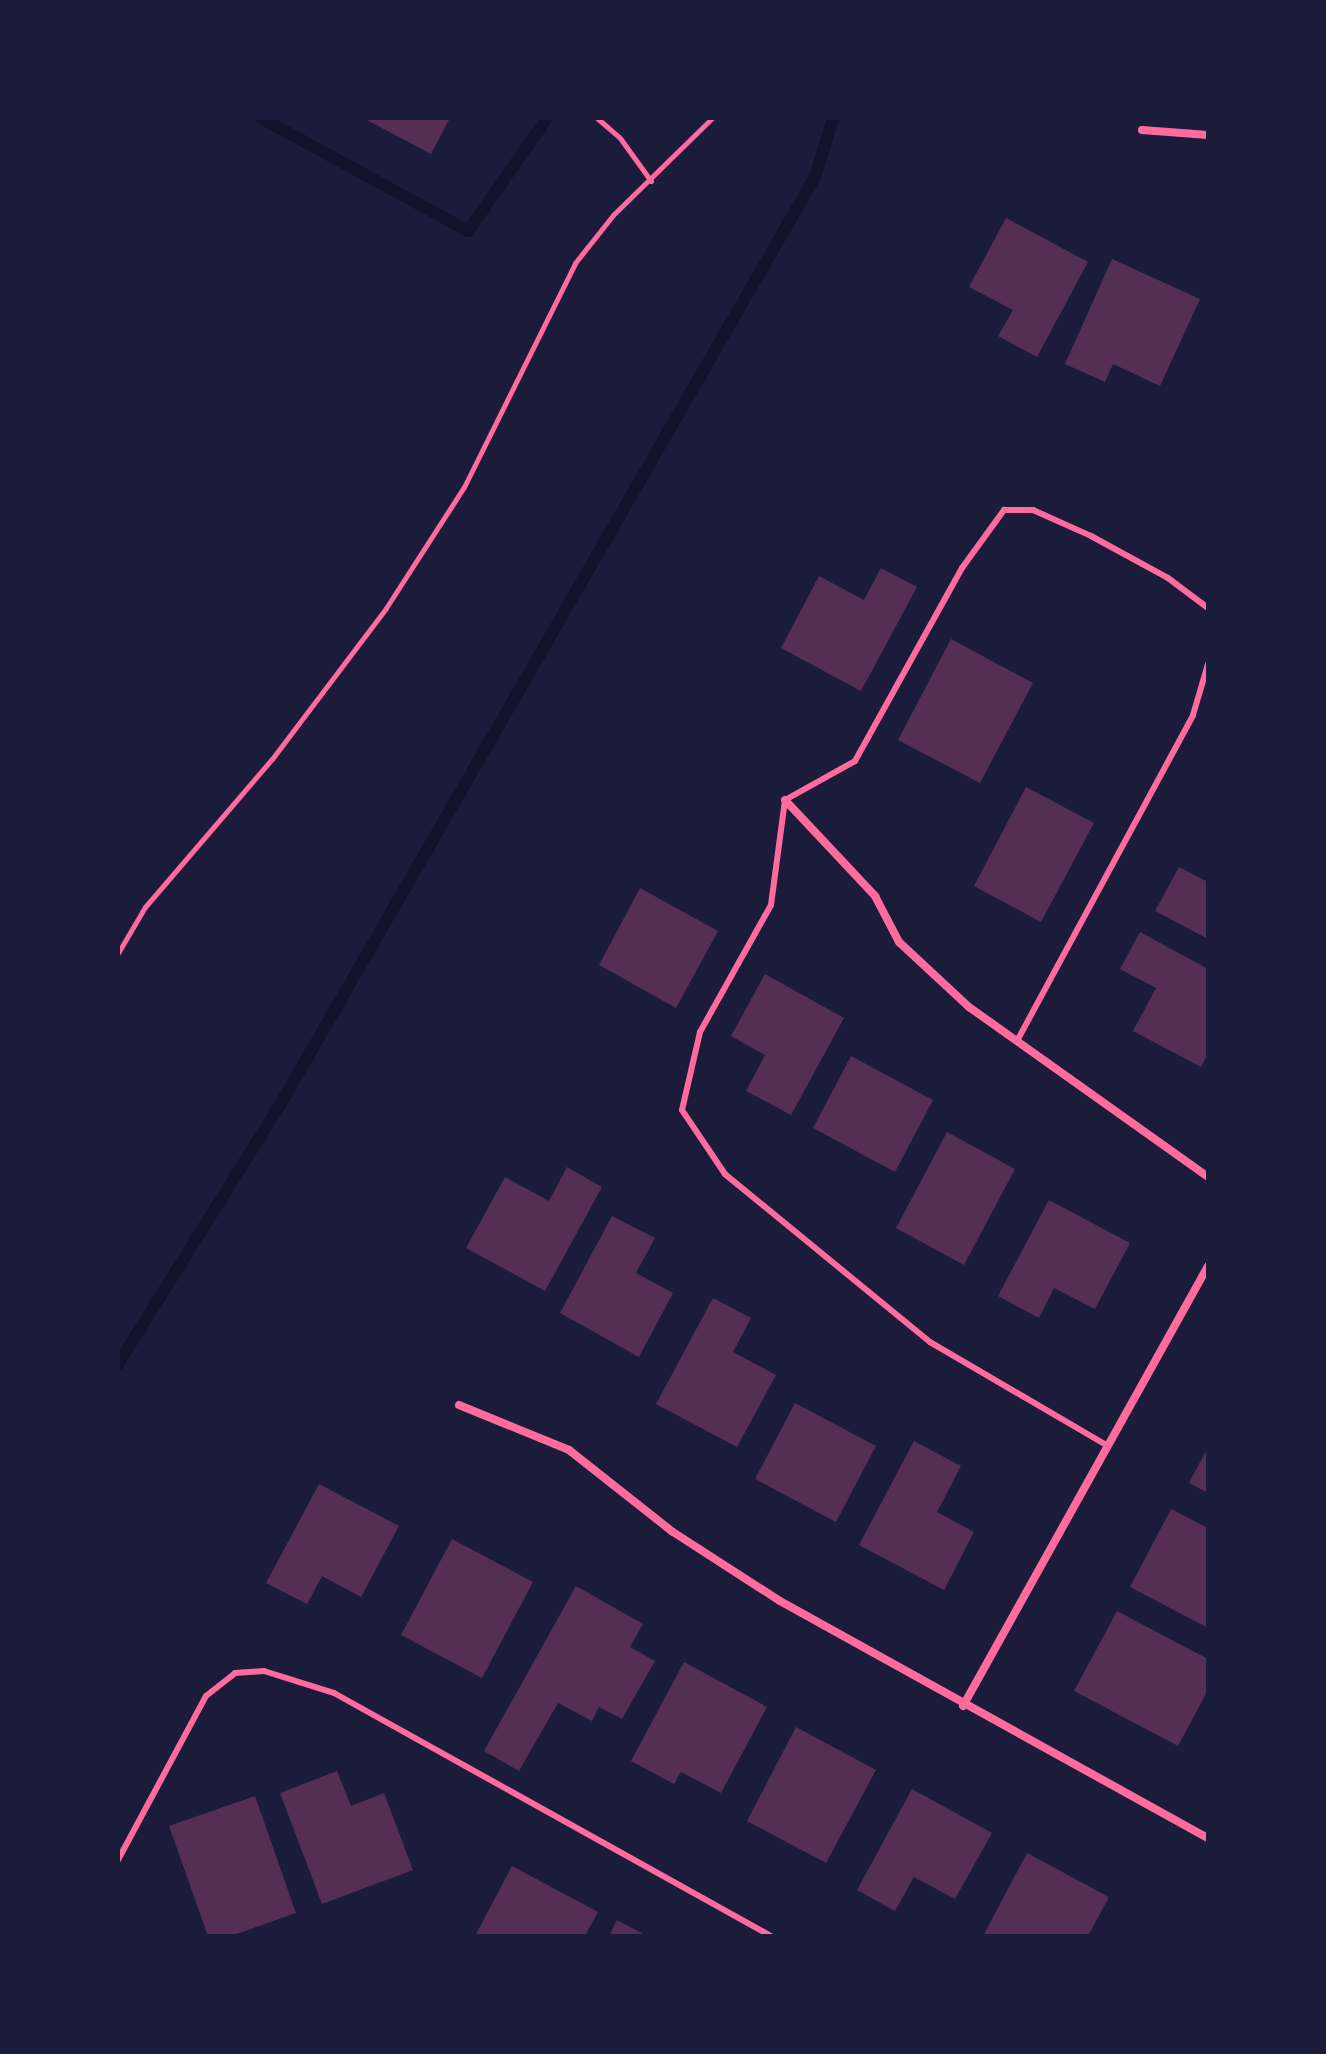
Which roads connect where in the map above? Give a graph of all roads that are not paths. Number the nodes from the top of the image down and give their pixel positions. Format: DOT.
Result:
graph roads {
  1 [pos="1142,130"];
  2 [pos="1208,135"];
  3 [pos="1208,608"];
  4 [pos="1208,664"];
  5 [pos="785,800"];
  6 [pos="1017,1041"];
  7 [pos="1208,1177"];
  8 [pos="1208,1266"];
  9 [pos="459,1405"];
  10 [pos="1108,1446"];
  11 [pos="963,1706"];
  12 [pos="1207,1837"];
  13 [pos="118,1860"];
  14 [pos="771,1936"];
  1 -- 2 [label="street"];
  3 -- 5 [label="lane"];
  4 -- 6 [label="lane"];
  5 -- 6 [label="street"];
  5 -- 10 [label="lane"];
  6 -- 7 [label="street"];
  8 -- 10 [label="street"];
  9 -- 11 [label="street"];
  10 -- 11 [label="street"];
  11 -- 12 [label="street"];
  13 -- 14 [label="lane"];
}
